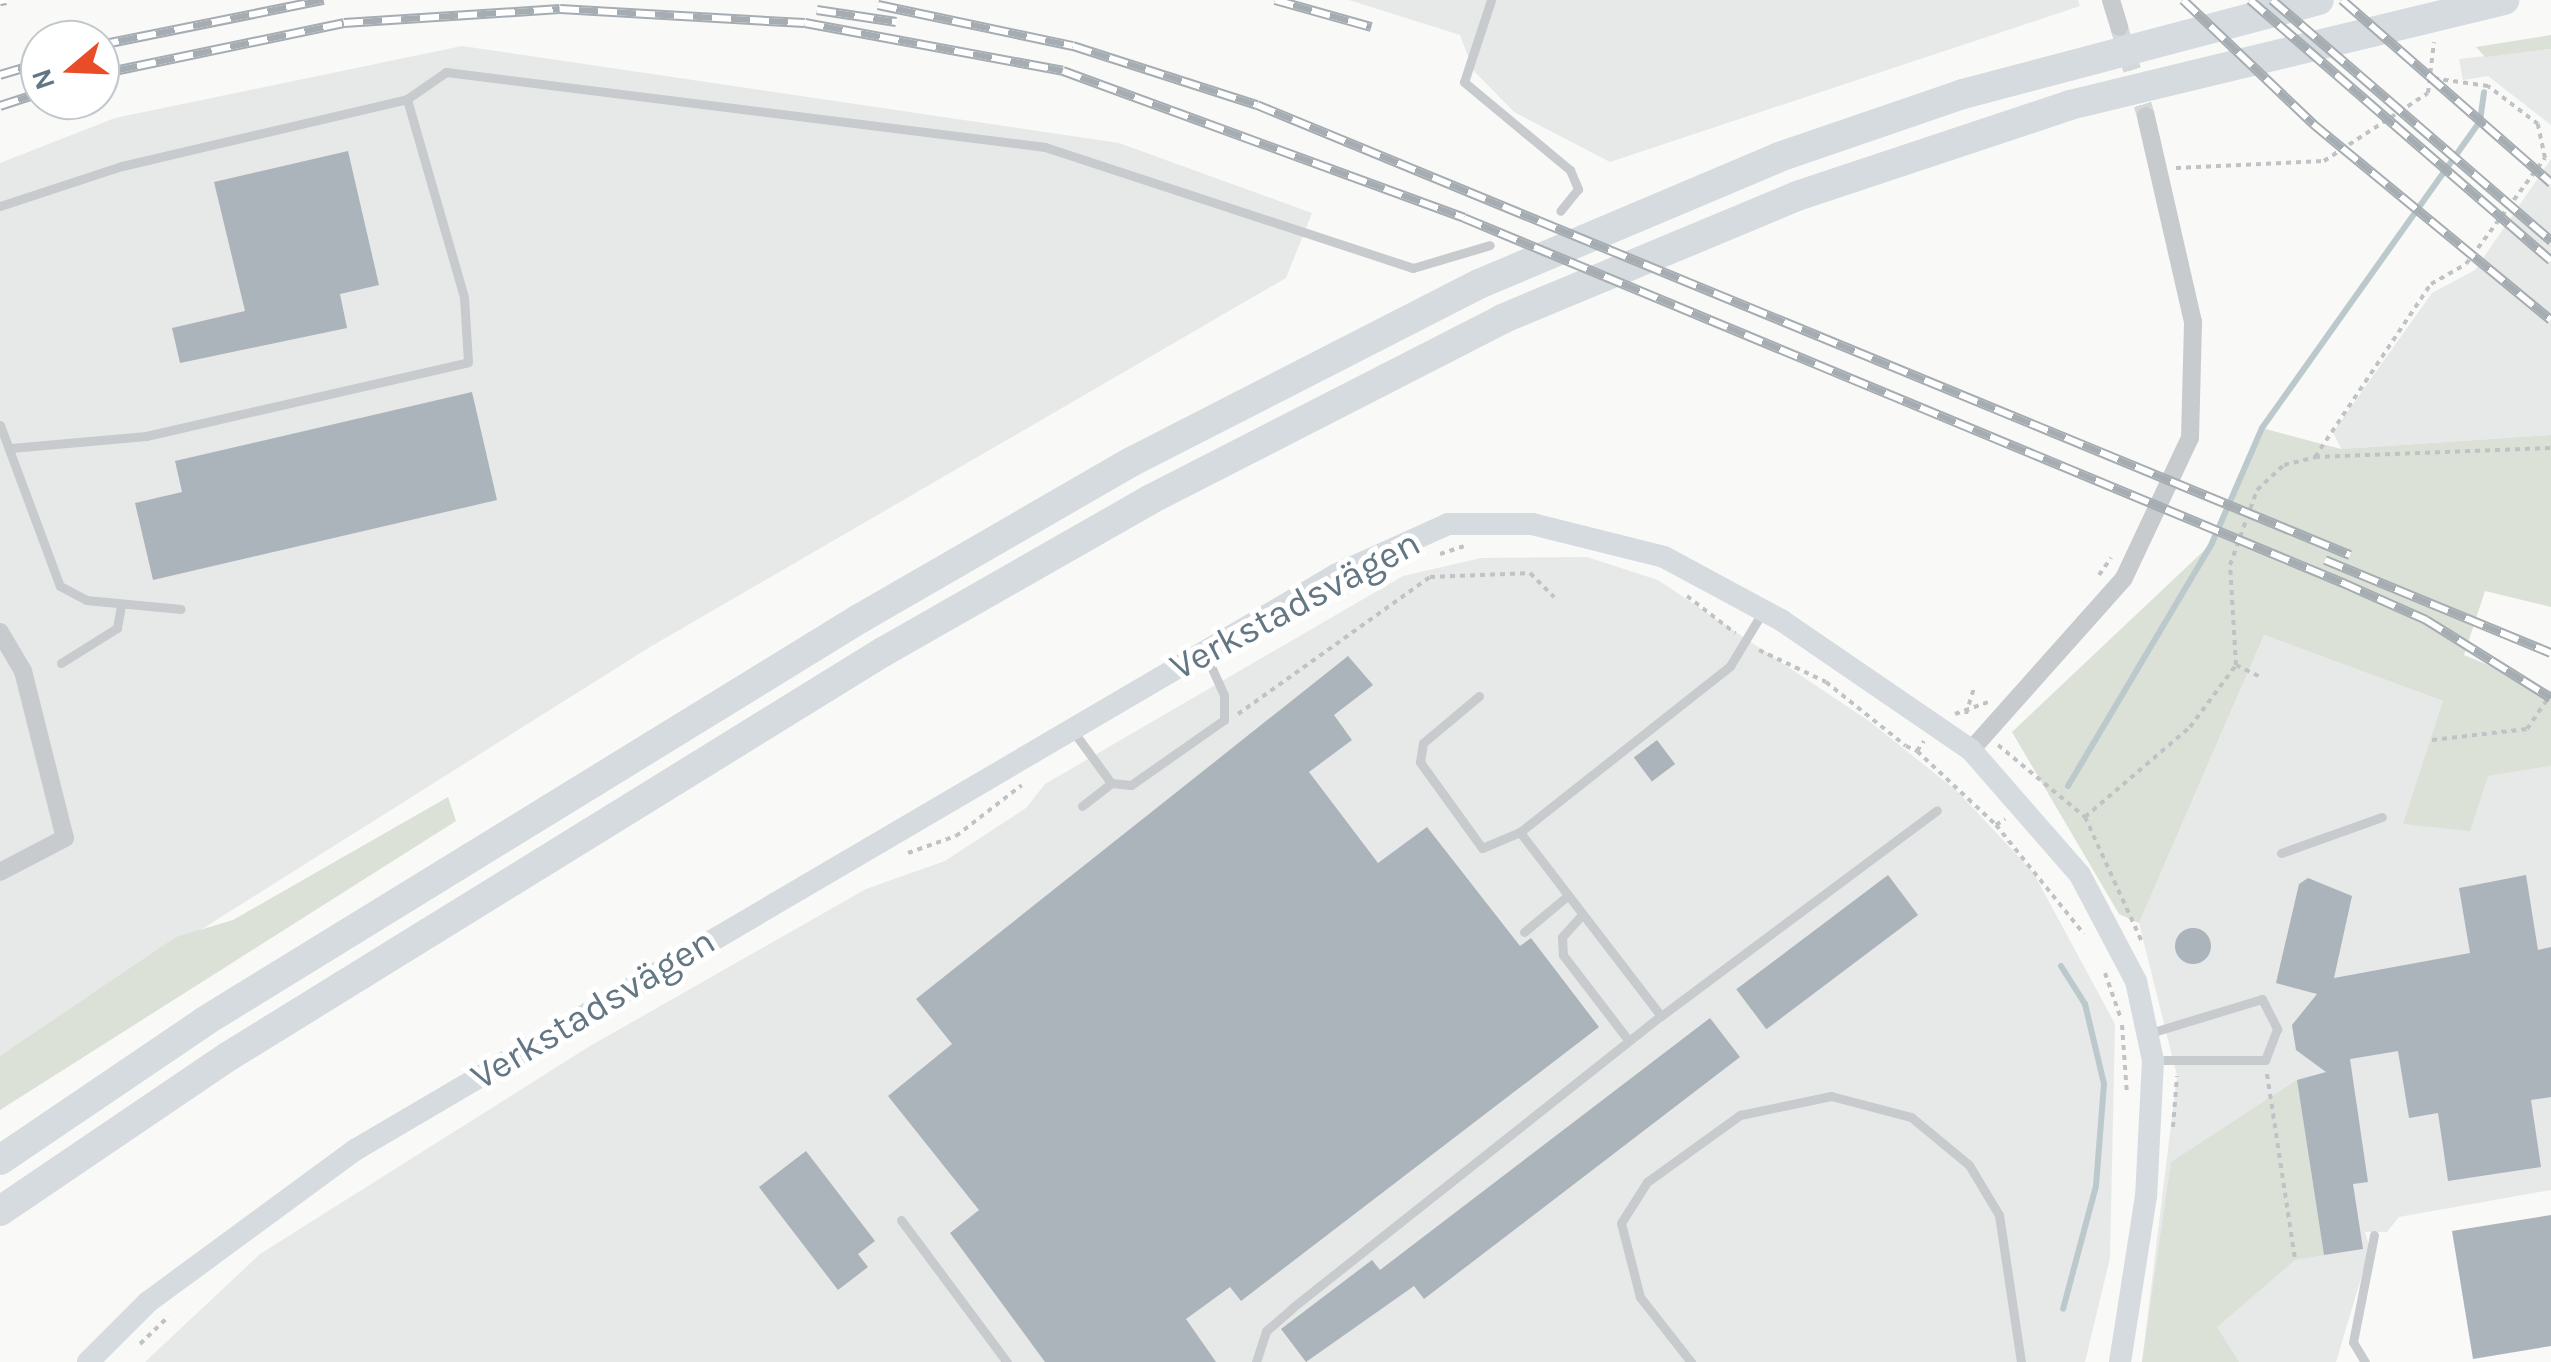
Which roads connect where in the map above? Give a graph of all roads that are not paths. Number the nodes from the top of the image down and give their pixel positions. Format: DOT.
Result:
graph roads {
  1 [pos="1491,0"];
  2 [pos="2111,0"];
  3 [pos="2319,0"];
  4 [pos="2505,0"];
  5 [pos="2119,27"];
  6 [pos="407,99"];
  7 [pos="2146,116"];
  8 [pos="0,206"];
  9 [pos="1560,211"];
  10 [pos="1490,244"];
  11 [pos="0,425"];
  12 [pos="11,448"];
  13 [pos="121,605"];
  14 [pos="181,608"];
  15 [pos="1764,610"];
  16 [pos="0,632"];
  17 [pos="1204,651"];
  18 [pos="62,662"];
  19 [pos="1479,696"];
  20 [pos="1071,729"];
  21 [pos="1972,750"];
  22 [pos="1111,783"];
  23 [pos="1082,806"];
  24 [pos="1938,810"];
  25 [pos="2382,816"];
  26 [pos="1520,832"];
  27 [pos="2281,853"];
  28 [pos="0,872"];
  29 [pos="1565,898"];
  30 [pos="1580,917"];
  31 [pos="1524,932"];
  32 [pos="1661,1016"];
  33 [pos="2147,1034"];
  34 [pos="1629,1041"];
  35 [pos="2153,1060"];
  36 [pos="0,1160"];
  37 [pos="0,1211"];
  38 [pos="901,1220"];
  39 [pos="2374,1234"];
  40 [pos="88,1362"];
  41 [pos="1007,1362"];
  42 [pos="1256,1362"];
  43 [pos="1691,1362"];
  44 [pos="2021,1362"];
  45 [pos="2120,1362"];
  46 [pos="2365,1362"];
  1 -- 9 [label="lane"];
  2 -- 5 [label="street"];
  3 -- 36 [label="highway"];
  4 -- 37 [label="highway"];
  6 -- 8 [label="lane"];
  6 -- 10 [label="lane"];
  6 -- 12 [label="lane"];
  7 -- 21 [label="street"];
  11 -- 12 [label="lane"];
  12 -- 13 [label="lane"];
  13 -- 14 [label="lane"];
  13 -- 18 [label="lane"];
  15 -- 17 [label="main road, Verkstadsvägen"];
  15 -- 21 [label="main road, Verkstadsvägen"];
  15 -- 26 [label="lane"];
  16 -- 28 [label="street"];
  17 -- 20 [label="main road, Verkstadsvägen"];
  17 -- 22 [label="lane"];
  19 -- 26 [label="lane"];
  20 -- 22 [label="lane"];
  20 -- 40 [label="main road, Verkstadsvägen"];
  21 -- 33 [label="main road, Verkstadsvägen"];
  22 -- 23 [label="lane"];
  24 -- 32 [label="lane"];
  25 -- 27 [label="lane"];
  26 -- 29 [label="lane"];
  29 -- 30 [label="lane"];
  29 -- 31 [label="lane"];
  30 -- 32 [label="lane"];
  30 -- 34 [label="lane"];
  32 -- 34 [label="lane"];
  33 -- 35 [label="main road, Verkstadsvägen"];
  33 -- 35 [label="lane"];
  34 -- 42 [label="lane"];
  35 -- 45 [label="main road, Verkstadsvägen"];
  38 -- 41 [label="lane"];
  39 -- 46 [label="lane"];
  43 -- 44 [label="lane"];
}
